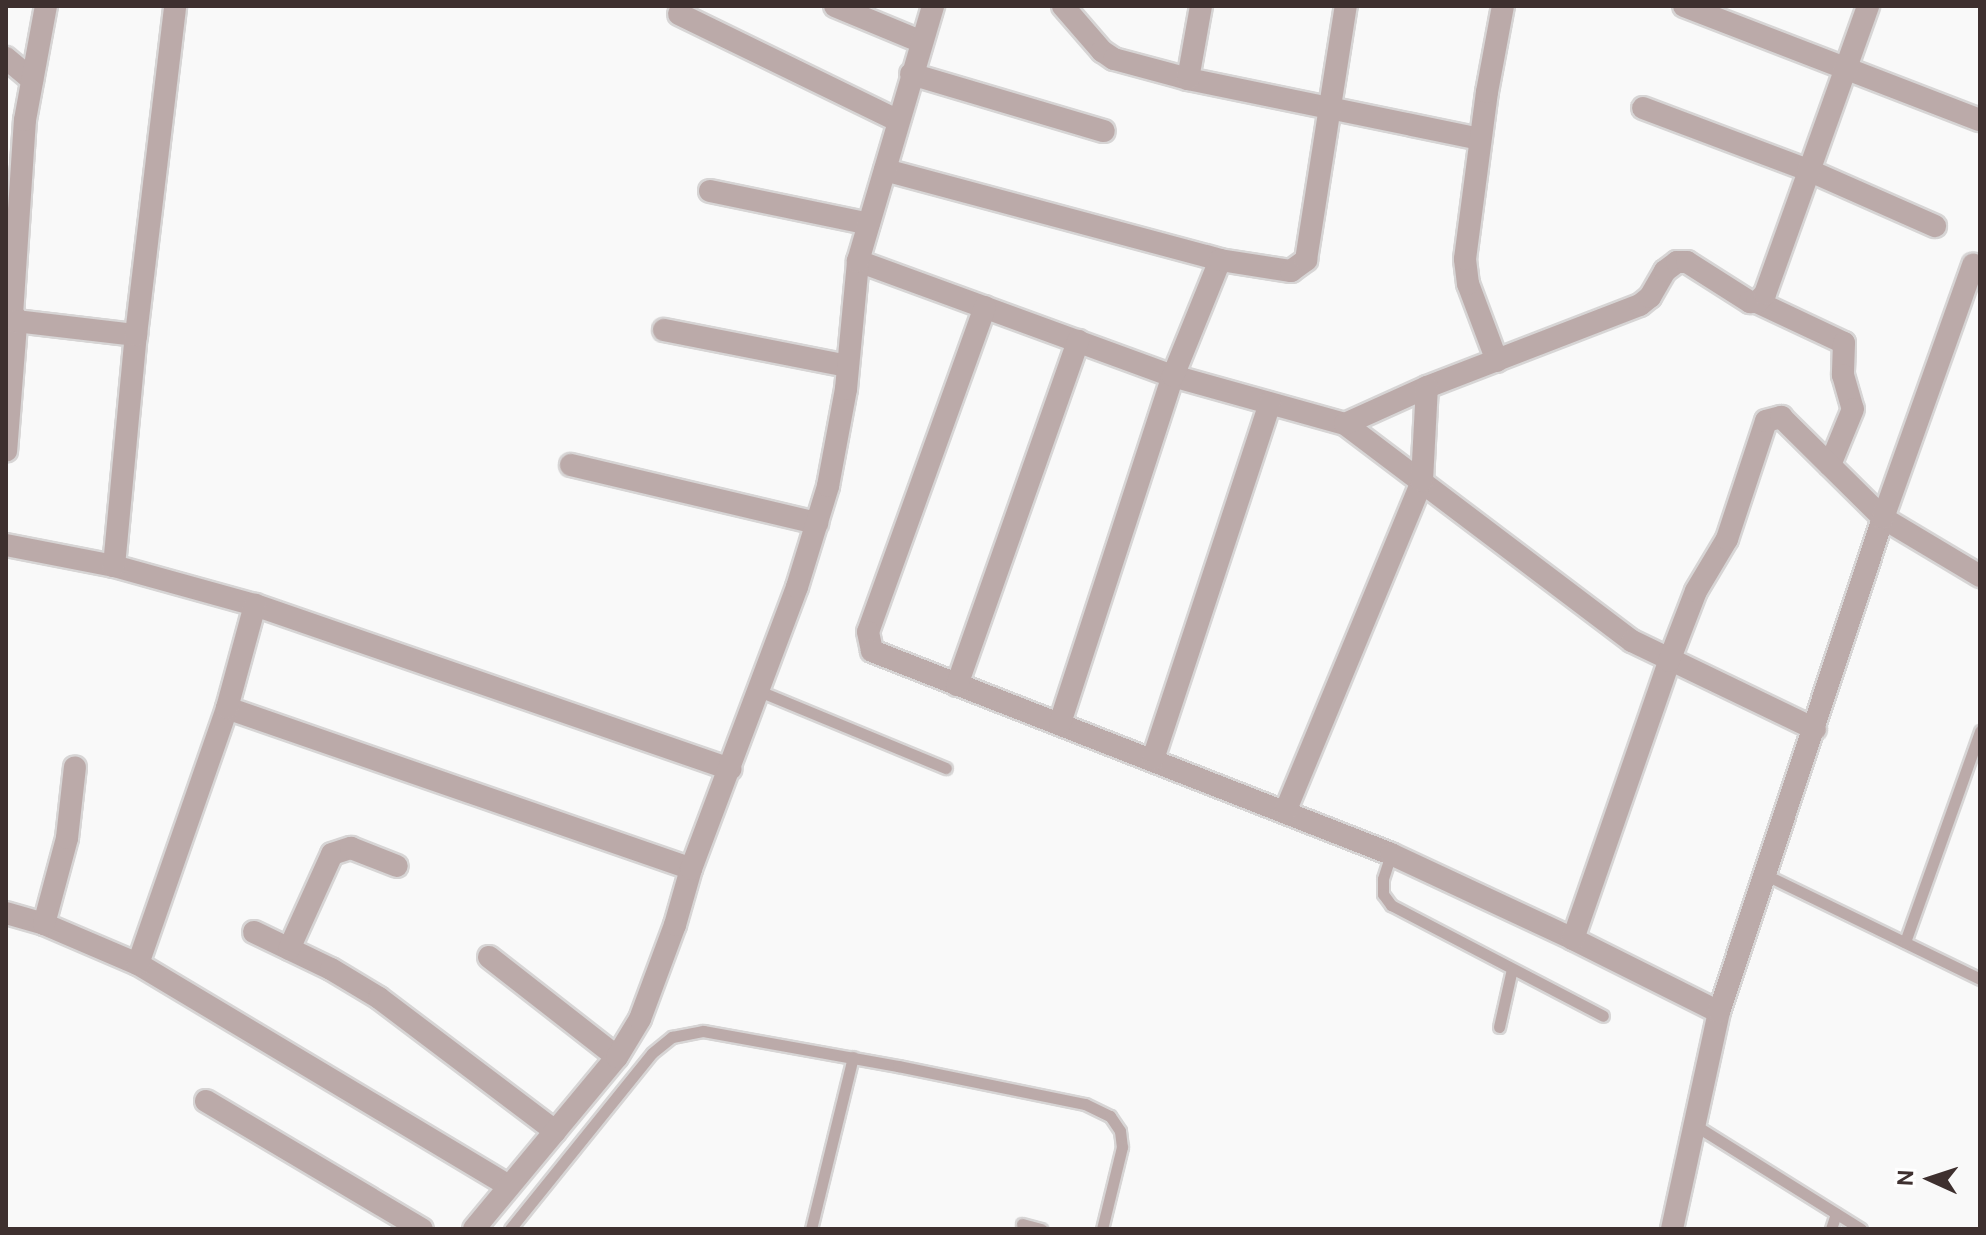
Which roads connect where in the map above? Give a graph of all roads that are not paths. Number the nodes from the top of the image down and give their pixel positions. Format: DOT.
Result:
graph roads {
  1 [pos="46,6"];
  2 [pos="175,6"];
  3 [pos="835,6"];
  4 [pos="933,6"];
  5 [pos="1063,6"];
  6 [pos="1201,6"];
  7 [pos="1346,6"];
  8 [pos="1503,6"];
  9 [pos="1684,6"];
  10 [pos="1868,6"];
  11 [pos="1715,12"];
  12 [pos="679,14"];
  13 [pos="922,42"];
  14 [pos="6,58"];
  15 [pos="1847,67"];
  16 [pos="911,74"];
  17 [pos="1188,79"];
  18 [pos="32,80"];
  19 [pos="1328,108"];
  20 [pos="1643,108"];
  21 [pos="16,118"];
  22 [pos="1980,120"];
  23 [pos="898,121"];
  24 [pos="1104,131"];
  25 [pos="1480,139"];
  26 [pos="885,170"];
  27 [pos="1808,170"];
  28 [pos="710,191"];
  29 [pos="869,224"];
  30 [pos="1935,226"];
  31 [pos="1220,260"];
  32 [pos="858,261"];
  33 [pos="1973,265"];
  34 [pos="1757,302"];
  35 [pos="985,307"];
  36 [pos="11,316"];
  37 [pos="664,330"];
  38 [pos="136,335"];
  39 [pos="1078,341"];
  40 [pos="1497,361"];
  41 [pos="848,366"];
  42 [pos="1173,376"];
  43 [pos="1427,387"];
  44 [pos="1270,404"];
  45 [pos="1345,424"];
  46 [pos="6,451"];
  47 [pos="571,465"];
  48 [pos="1830,465"];
  49 [pos="1422,481"];
  50 [pos="1883,518"];
  51 [pos="817,523"];
  52 [pos="6,545"];
  53 [pos="114,566"];
  54 [pos="1980,576"];
  55 [pos="255,605"];
  56 [pos="1669,661"];
  57 [pos="957,685"];
  58 [pos="759,691"];
  59 [pos="227,708"];
  60 [pos="1060,723"];
  61 [pos="1815,729"];
  62 [pos="1980,731"];
  63 [pos="1153,759"];
  64 [pos="75,767"];
  65 [pos="946,768"];
  66 [pos="730,769"];
  67 [pos="1285,812"];
  68 [pos="1391,854"];
  69 [pos="397,866"];
  70 [pos="691,869"];
  71 [pos="1764,874"];
  72 [pos="6,913"];
  73 [pos="44,924"];
  74 [pos="254,932"];
  75 [pos="1573,939"];
  76 [pos="1905,942"];
  77 [pos="289,949"];
  78 [pos="489,957"];
  79 [pos="138,964"];
  80 [pos="1512,969"];
  81 [pos="1980,979"];
  82 [pos="1719,1012"];
  83 [pos="1603,1016"];
  84 [pos="1499,1027"];
  85 [pos="617,1057"];
  86 [pos="853,1057"];
  87 [pos="206,1101"];
  88 [pos="1693,1123"];
  89 [pos="555,1131"];
  90 [pos="509,1186"];
  91 [pos="1836,1214"];
  92 [pos="1022,1224"];
  93 [pos="422,1229"];
  94 [pos="474,1229"];
  95 [pos="510,1229"];
  96 [pos="811,1229"];
  97 [pos="1041,1229"];
  98 [pos="1102,1229"];
  99 [pos="1672,1229"];
  100 [pos="1831,1229"];
  101 [pos="1861,1229"];
  1 -- 18 [label="street"];
  2 -- 38 [label="street"];
  3 -- 13 [label="street"];
  4 -- 13 [label="street"];
  5 -- 17 [label="street"];
  6 -- 17 [label="street"];
  7 -- 19 [label="street"];
  8 -- 25 [label="street"];
  9 -- 11 [label="street"];
  10 -- 15 [label="street"];
  11 -- 15 [label="street"];
  12 -- 23 [label="street"];
  13 -- 16 [label="street"];
  14 -- 18 [label="street"];
  15 -- 22 [label="street"];
  15 -- 27 [label="street"];
  16 -- 23 [label="street"];
  16 -- 24 [label="street"];
  17 -- 19 [label="street"];
  18 -- 21 [label="street"];
  19 -- 25 [label="street"];
  19 -- 31 [label="street"];
  20 -- 27 [label="street"];
  21 -- 36 [label="street"];
  23 -- 26 [label="street"];
  25 -- 40 [label="street"];
  26 -- 29 [label="street"];
  26 -- 31 [label="street"];
  27 -- 30 [label="street"];
  27 -- 34 [label="street"];
  28 -- 29 [label="street"];
  29 -- 32 [label="street"];
  31 -- 42 [label="street"];
  32 -- 35 [label="street"];
  32 -- 41 [label="street"];
  33 -- 50 [label="street"];
  34 -- 40 [label="street"];
  34 -- 48 [label="street"];
  35 -- 39 [label="street"];
  35 -- 57 [label="street"];
  36 -- 38 [label="street"];
  36 -- 46 [label="street"];
  37 -- 41 [label="street"];
  38 -- 53 [label="street"];
  39 -- 42 [label="street"];
  39 -- 57 [label="street"];
  40 -- 43 [label="street"];
  41 -- 51 [label="street"];
  42 -- 44 [label="street"];
  42 -- 60 [label="street"];
  43 -- 45 [label="street"];
  43 -- 49 [label="street"];
  44 -- 45 [label="street"];
  44 -- 63 [label="street"];
  45 -- 49 [label="street"];
  47 -- 51 [label="street"];
  48 -- 50 [label="street"];
  48 -- 56 [label="street"];
  49 -- 56 [label="street"];
  49 -- 67 [label="street"];
  50 -- 54 [label="street"];
  50 -- 61 [label="street"];
  51 -- 58 [label="street"];
  52 -- 53 [label="street"];
  53 -- 55 [label="street"];
  55 -- 59 [label="street"];
  55 -- 66 [label="street"];
  56 -- 61 [label="street"];
  56 -- 75 [label="street"];
  57 -- 60 [label="street"];
  58 -- 65 [label="lane"];
  58 -- 66 [label="street"];
  59 -- 70 [label="street"];
  59 -- 79 [label="street"];
  60 -- 63 [label="street"];
  61 -- 71 [label="street"];
  62 -- 76 [label="lane"];
  63 -- 67 [label="street"];
  64 -- 73 [label="street"];
  66 -- 70 [label="street"];
  67 -- 68 [label="street"];
  68 -- 75 [label="street"];
  68 -- 80 [label="lane"];
  69 -- 77 [label="street"];
  70 -- 85 [label="street"];
  71 -- 76 [label="lane"];
  71 -- 82 [label="street"];
  72 -- 73 [label="street"];
  73 -- 79 [label="street"];
  74 -- 77 [label="street"];
  75 -- 82 [label="street"];
  76 -- 81 [label="lane"];
  77 -- 89 [label="street"];
  78 -- 85 [label="street"];
  79 -- 90 [label="street"];
  80 -- 83 [label="lane"];
  80 -- 84 [label="lane"];
  82 -- 88 [label="street"];
  85 -- 89 [label="street"];
  86 -- 95 [label="lane"];
  86 -- 96 [label="lane"];
  86 -- 98 [label="lane"];
  87 -- 93 [label="street"];
  88 -- 91 [label="lane"];
  88 -- 99 [label="street"];
  89 -- 90 [label="street"];
  90 -- 94 [label="street"];
  91 -- 100 [label="lane"];
  91 -- 101 [label="lane"];
  92 -- 97 [label="lane"];
}
